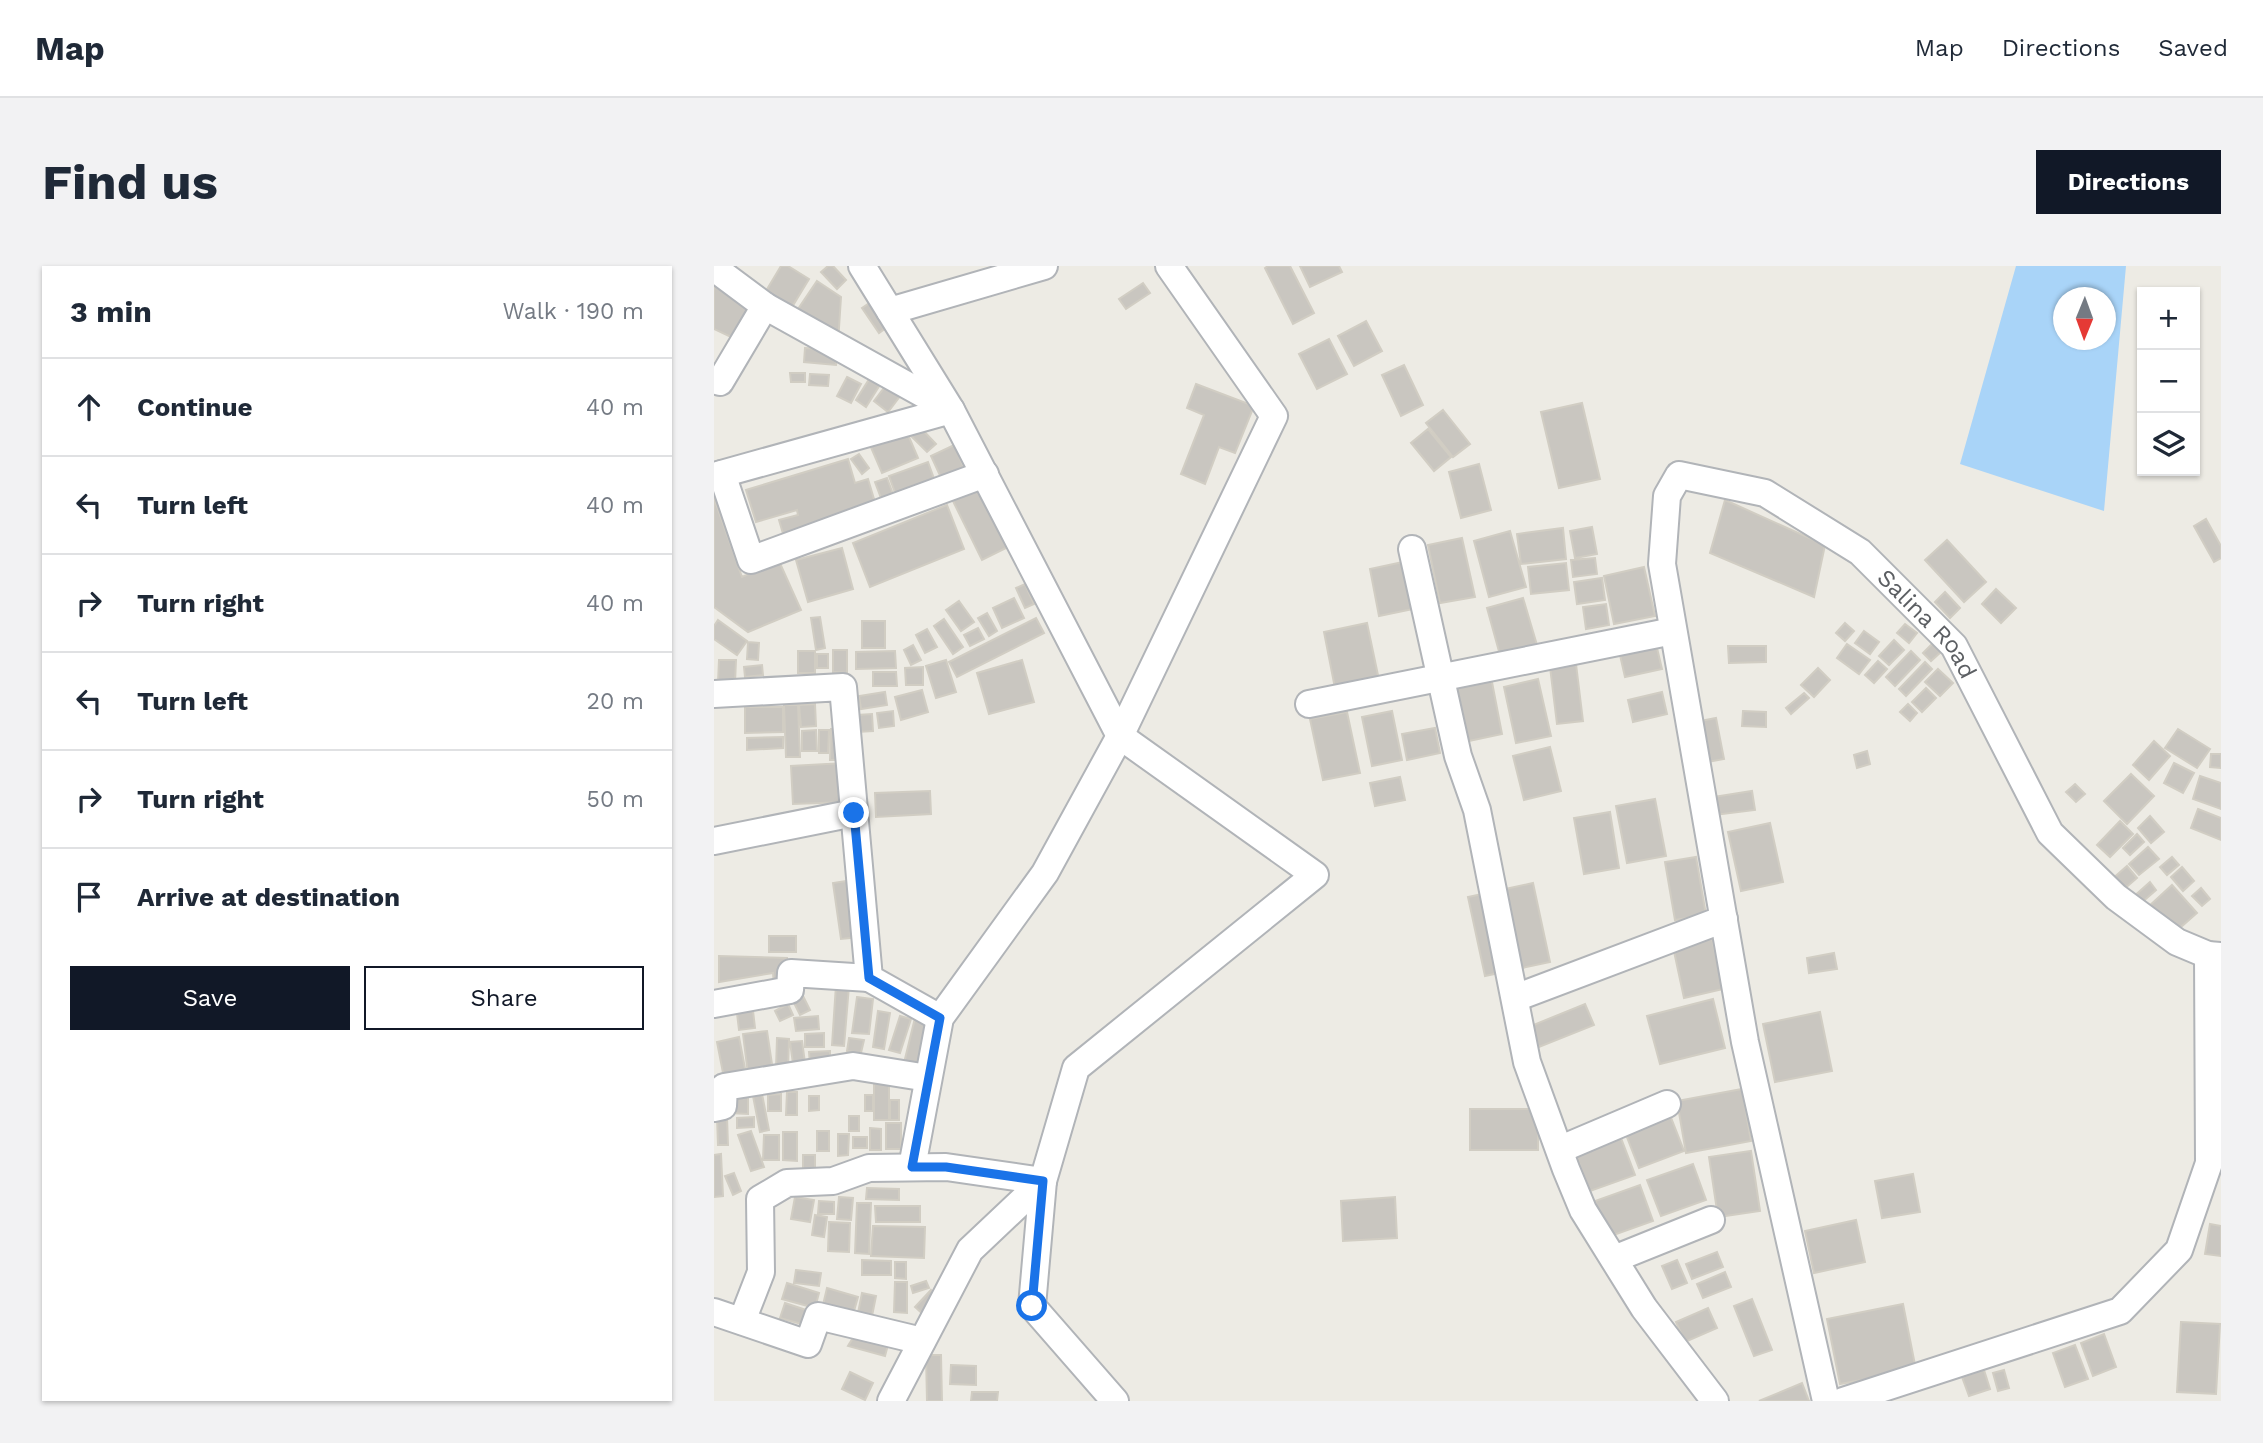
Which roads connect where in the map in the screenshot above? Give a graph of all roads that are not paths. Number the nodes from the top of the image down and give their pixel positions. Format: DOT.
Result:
graph roads {
  1 [pos="862,266"];
  2 [pos="1044,266"];
  3 [pos="1169,266"];
  4 [pos="714,268"];
  5 [pos="765,306"];
  6 [pos="890,311"];
  7 [pos="714,380"];
  8 [pos="951,410"];
  9 [pos="985,474"];
  10 [pos="718,475"];
  11 [pos="1412,549"];
  12 [pos="1674,631"];
  13 [pos="1442,677"];
  14 [pos="714,694"];
  15 [pos="1309,704"];
  16 [pos="1119,736"];
  17 [pos="854,813"];
  18 [pos="714,841"];
  19 [pos="1724,919"];
  20 [pos="2215,956"];
  21 [pos="869,978"];
  22 [pos="1515,998"];
  23 [pos="714,1004"];
  24 [pos="940,1018"];
  25 [pos="928,1078"];
  26 [pos="1667,1104"];
  27 [pos="714,1108"];
  28 [pos="1561,1149"];
  29 [pos="912,1167"];
  30 [pos="1043,1181"];
  31 [pos="1711,1220"];
  32 [pos="1614,1259"];
  33 [pos="714,1312"];
  34 [pos="742,1321"];
  35 [pos="922,1341"];
  36 [pos="891,1401"];
  37 [pos="1115,1401"];
  38 [pos="1715,1401"];
  39 [pos="1826,1401"];
  40 [pos="1843,1401"];
  1 -- 6 [label="street"];
  2 -- 6 [label="street"];
  3 -- 16 [label="street"];
  4 -- 5 [label="street"];
  5 -- 7 [label="street"];
  5 -- 8 [label="street"];
  6 -- 8 [label="street"];
  8 -- 9 [label="street"];
  8 -- 10 [label="street"];
  9 -- 10 [label="street"];
  9 -- 16 [label="street"];
  11 -- 13 [label="street"];
  12 -- 13 [label="street"];
  12 -- 19 [label="street"];
  12 -- 20 [label="street, Salina Road"];
  13 -- 15 [label="street"];
  13 -- 22 [label="street"];
  14 -- 17 [label="street"];
  16 -- 24 [label="street"];
  16 -- 30 [label="street"];
  17 -- 18 [label="street"];
  17 -- 21 [label="street"];
  19 -- 22 [label="street"];
  19 -- 39 [label="street"];
  20 -- 40 [label="street"];
  21 -- 23 [label="street"];
  21 -- 24 [label="street"];
  22 -- 28 [label="street"];
  24 -- 25 [label="street"];
  25 -- 27 [label="street"];
  25 -- 29 [label="street"];
  26 -- 28 [label="street"];
  28 -- 32 [label="street"];
  29 -- 30 [label="street"];
  29 -- 34 [label="street"];
  30 -- 35 [label="street"];
  30 -- 37 [label="street"];
  31 -- 32 [label="street"];
  32 -- 38 [label="street"];
  33 -- 34 [label="street"];
  34 -- 35 [label="street"];
  35 -- 36 [label="street"];
}
